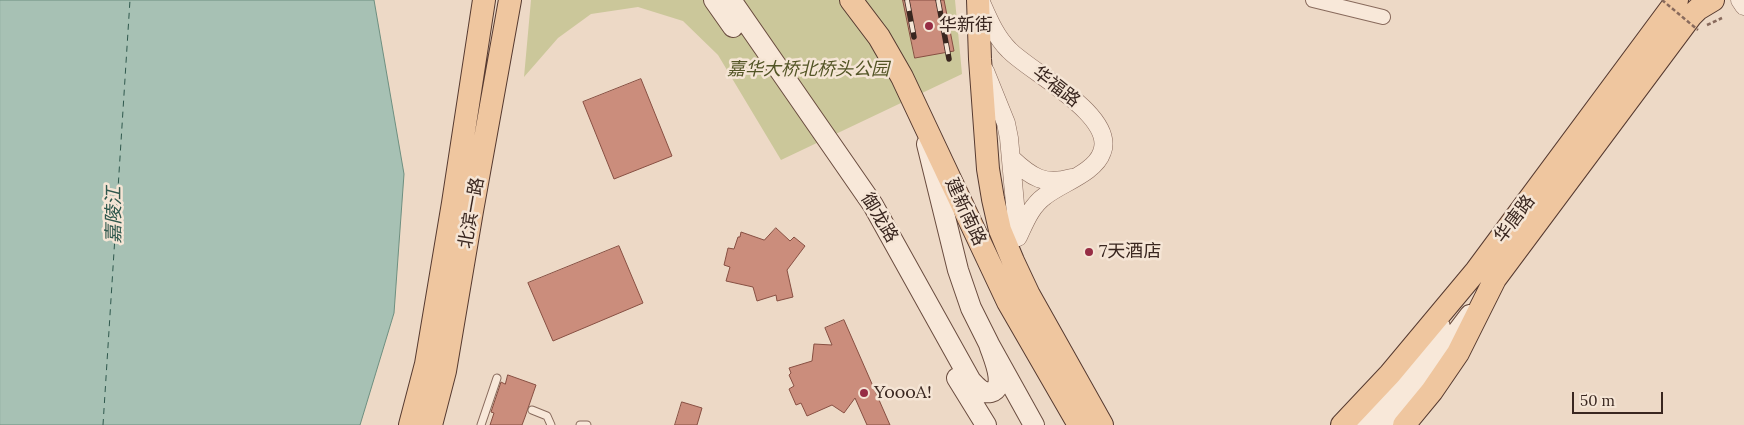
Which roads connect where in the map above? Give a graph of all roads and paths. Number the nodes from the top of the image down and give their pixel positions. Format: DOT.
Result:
graph roads {
  1 [pos="484,0"];
  2 [pos="510,0"];
  3 [pos="714,0"];
  4 [pos="731,0"];
  5 [pos="851,0"];
  6 [pos="979,0"];
  7 [pos="1313,0"];
  8 [pos="1740,0"];
  9 [pos="1672,1"];
  10 [pos="1744,6"];
  11 [pos="1717,9"];
  12 [pos="1383,17"];
  13 [pos="991,109"];
  14 [pos="921,118"];
  15 [pos="1012,159"];
  16 [pos="1079,176"];
  17 [pos="1018,237"];
  18 [pos="1486,275"];
  19 [pos="1029,295"];
  20 [pos="989,344"];
  21 [pos="496,378"];
  22 [pos="532,410"];
  23 [pos="1029,421"];
  24 [pos="410,425"];
  25 [pos="431,425"];
  26 [pos="481,425"];
  27 [pos="551,425"];
  28 [pos="580,425"];
  29 [pos="587,425"];
  30 [pos="986,425"];
  31 [pos="1079,425"];
  32 [pos="1102,425"];
  33 [pos="1342,425"];
  34 [pos="1363,425"];
  35 [pos="1383,425"];
  36 [pos="1404,425"];
  1 -- 24 [label="main road, 北滨一路"];
  2 -- 25 [label="main road, 北滨一路"];
  3 -- 30 [label="main road, 御龙路"];
  4 -- 20 [label="main road, 御龙路"];
  5 -- 14 [label="main road, 建新南路"];
  6 -- 13 [label="main road"];
  6 -- 16 [label="street, 华福路"];
  7 -- 12 [label="street"];
  8 -- 10 [label="street"];
  9 -- 11 [label="path, bridge"];
  9 -- 18 [label="main road, 华唐路"];
  11 -- 18 [label="main road, 华唐路"];
  13 -- 15 [label="street, 建新南路"];
  13 -- 19 [label="main road, 建新南路"];
  14 -- 20 [label="main road"];
  14 -- 31 [label="main road, 建新南路"];
  15 -- 16 [label="street, 华福路"];
  15 -- 17 [label="street, 建新南路"];
  16 -- 17 [label="street, 华福路"];
  17 -- 19 [label="street, 建新南路"];
  18 -- 33 [label="main road, 华唐路"];
  18 -- 34 [label="main road"];
  18 -- 35 [label="main road"];
  18 -- 36 [label="main road, 华唐路"];
  19 -- 32 [label="main road, 建新南路"];
  20 -- 23 [label="main road"];
  21 -- 26 [label="lane"];
  22 -- 27 [label="lane"];
  28 -- 29 [label="lane"];
}
